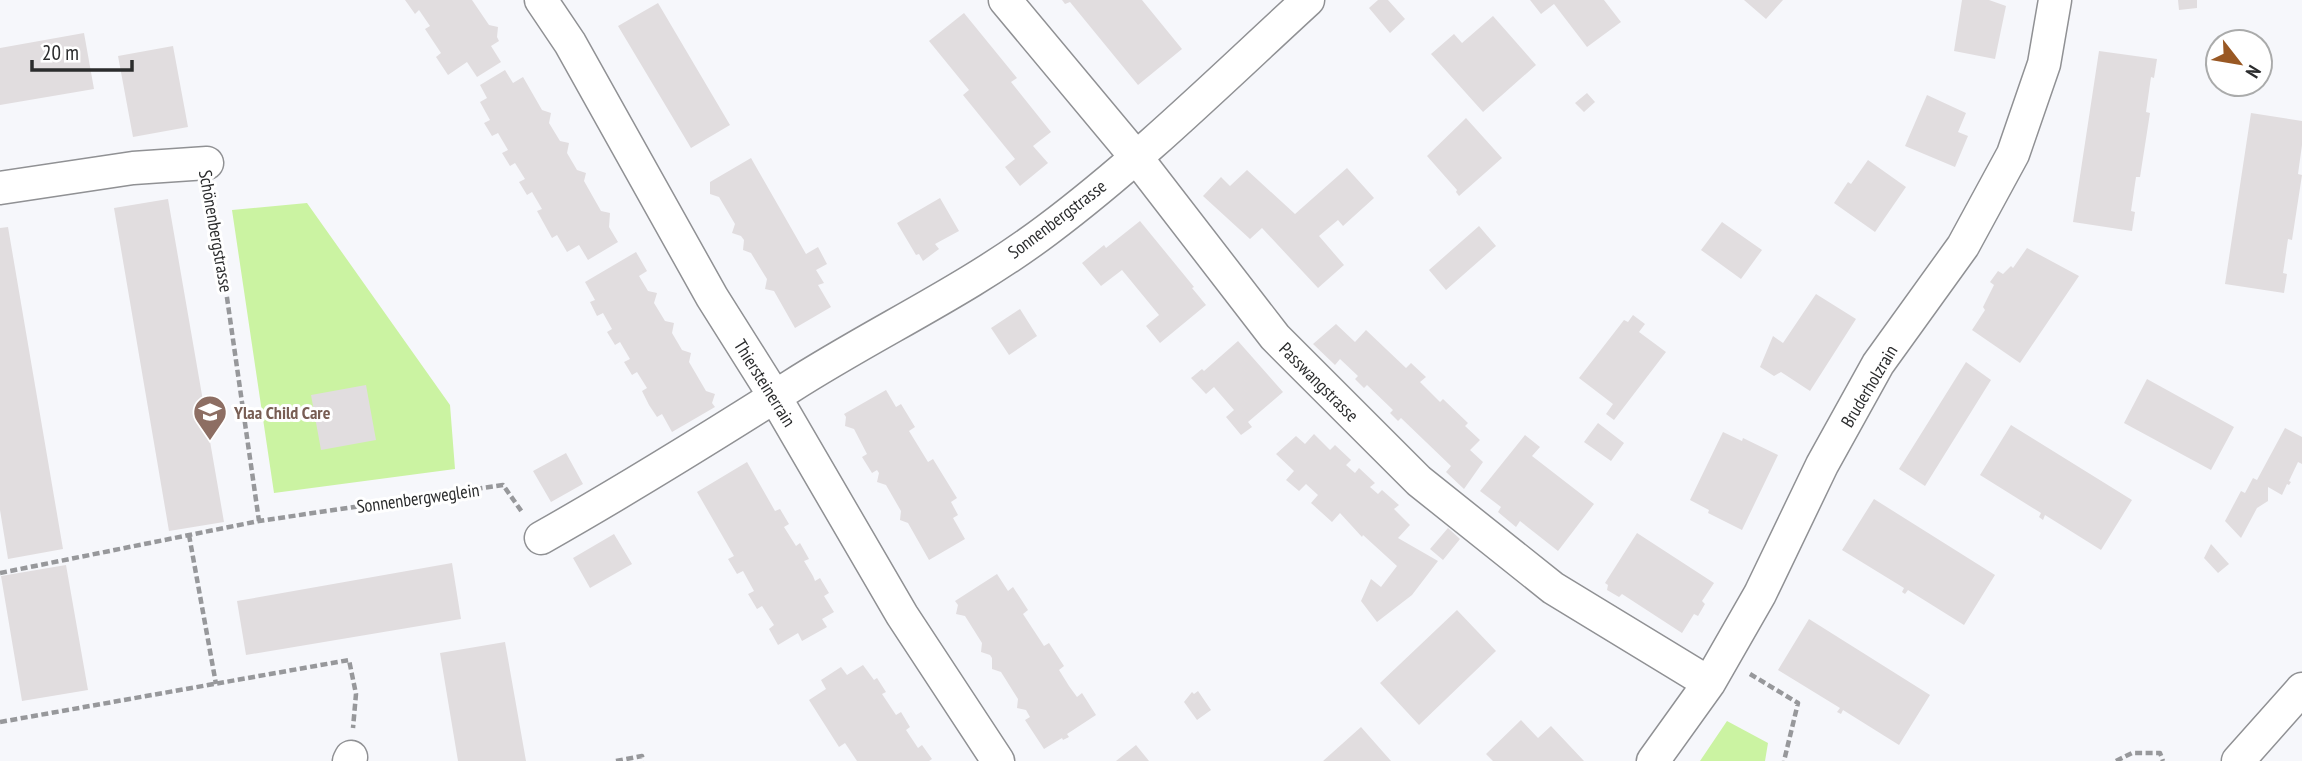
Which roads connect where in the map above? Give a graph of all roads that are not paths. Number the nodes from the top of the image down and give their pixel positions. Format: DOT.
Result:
graph roads {
  1 [pos="541,0"];
  2 [pos="1005,0"];
  3 [pos="1308,0"];
  4 [pos="2055,0"];
  5 [pos="1136,157"];
  6 [pos="207,163"];
  7 [pos="0,188"];
  8 [pos="775,397"];
  9 [pos="541,538"];
  10 [pos="1709,683"];
  11 [pos="2302,689"];
  12 [pos="998,761"];
  13 [pos="1653,761"];
  14 [pos="2238,761"];
  1 -- 8 [label="street, Thiersteinerrain"];
  2 -- 5 [label="street, Passwangstrasse"];
  3 -- 5 [label="street, Sonnenbergstrasse"];
  4 -- 10 [label="street, Bruderholzrain"];
  5 -- 8 [label="street, Sonnenbergstrasse"];
  5 -- 10 [label="street, Passwangstrasse"];
  6 -- 7 [label="street, Schönenbergstrasse"];
  8 -- 9 [label="street"];
  8 -- 12 [label="street, Thiersteinerrain"];
  10 -- 13 [label="street, Bruderholzrain"];
  11 -- 14 [label="street"];
}
